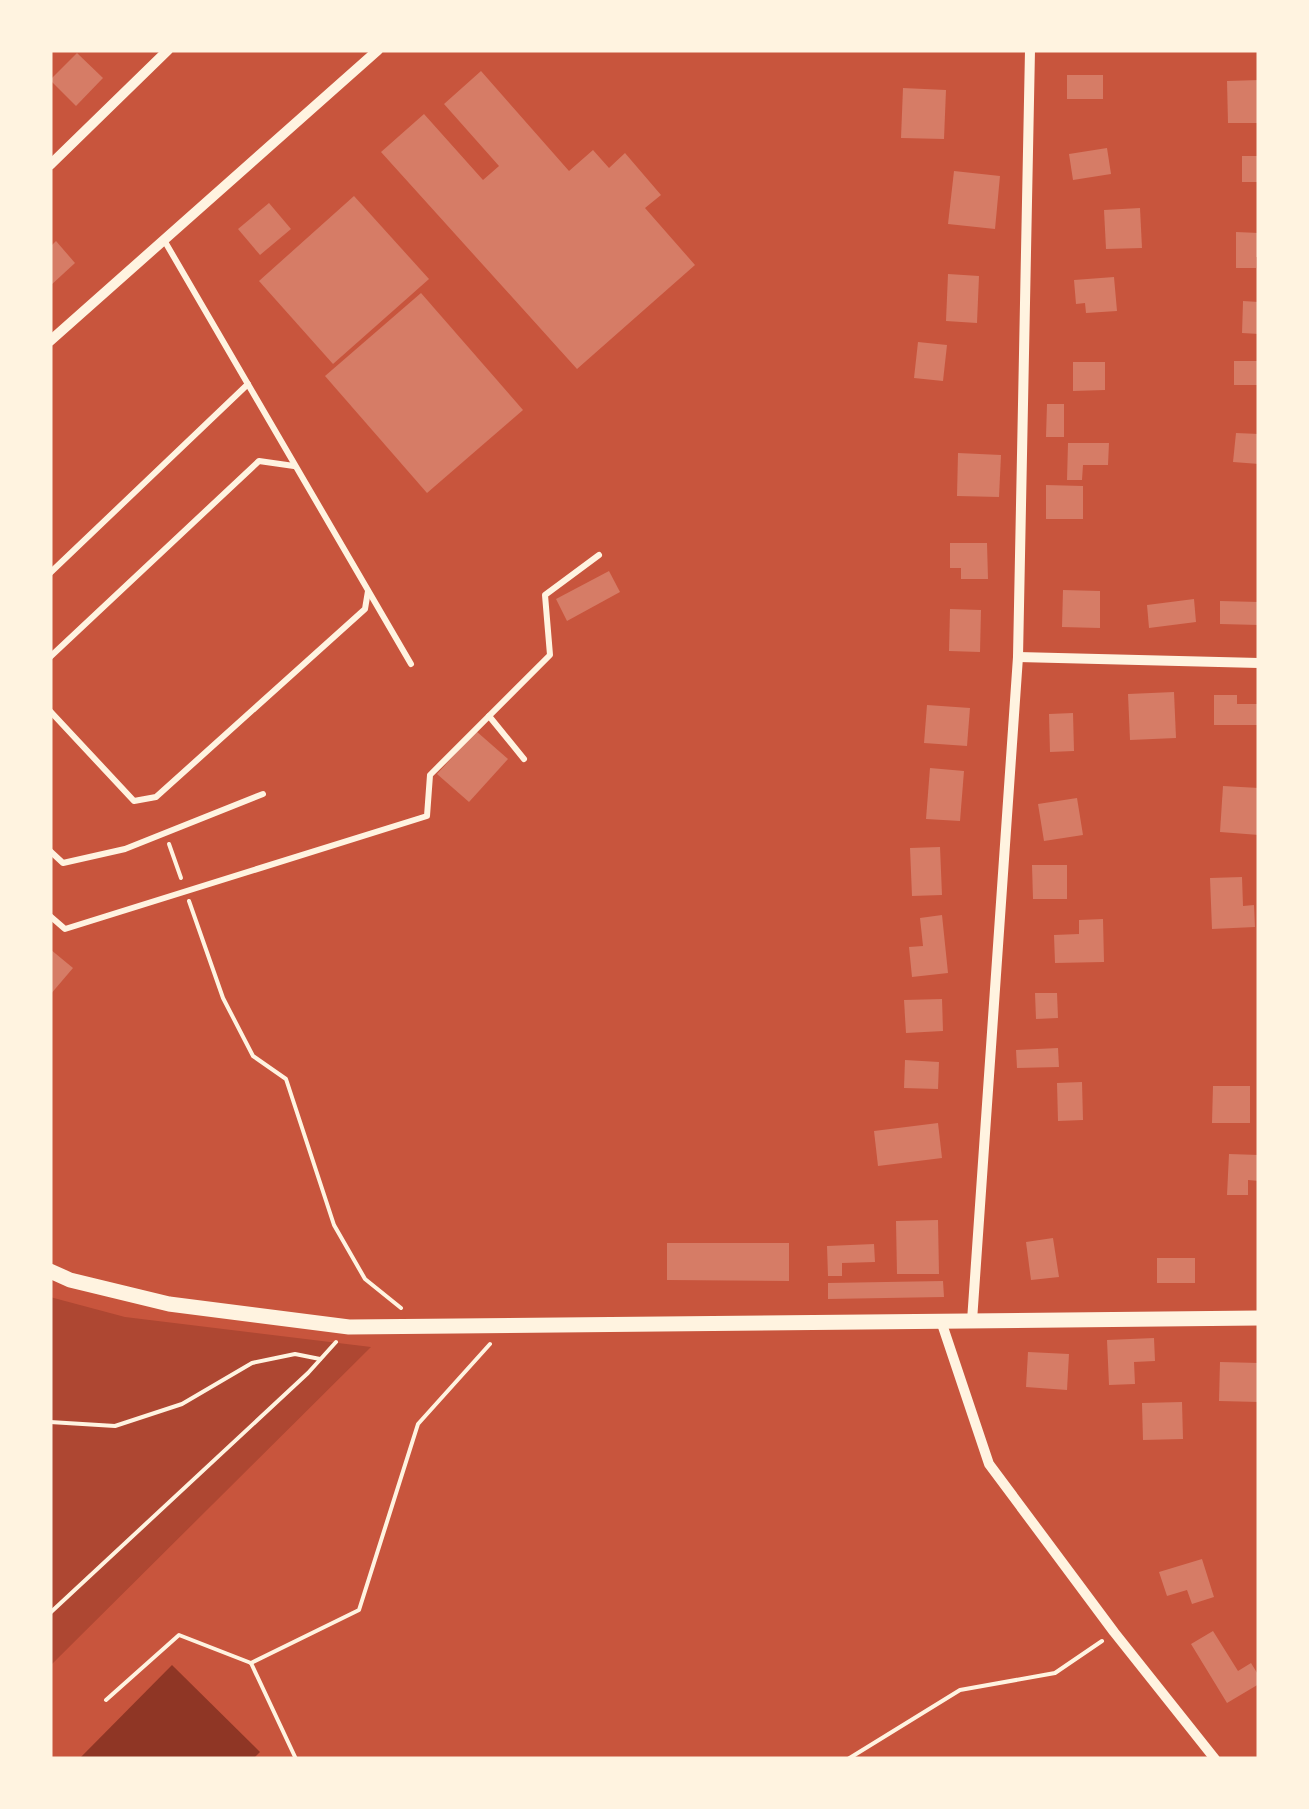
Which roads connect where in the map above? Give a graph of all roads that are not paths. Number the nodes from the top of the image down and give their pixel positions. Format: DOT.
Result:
graph roads {
  1 [pos="168,50"];
  2 [pos="378,50"];
  3 [pos="1030,50"];
  4 [pos="50,165"];
  5 [pos="164,239"];
  6 [pos="50,341"];
  7 [pos="248,384"];
  8 [pos="296,466"];
  9 [pos="599,554"];
  10 [pos="50,573"];
  11 [pos="368,591"];
  12 [pos="50,657"];
  13 [pos="1018,657"];
  14 [pos="1259,663"];
  15 [pos="410,664"];
  16 [pos="50,711"];
  17 [pos="489,716"];
  18 [pos="524,759"];
  19 [pos="264,794"];
  20 [pos="50,851"];
  21 [pos="50,916"];
  22 [pos="50,1271"];
  23 [pos="1259,1318"];
  24 [pos="942,1321"];
  25 [pos="974,1321"];
  26 [pos="1215,1759"];
  1 -- 4 [label="street"];
  2 -- 5 [label="street"];
  3 -- 13 [label="street"];
  5 -- 6 [label="street"];
  5 -- 7 [label="lane"];
  7 -- 8 [label="lane"];
  7 -- 10 [label="lane"];
  8 -- 11 [label="lane"];
  8 -- 12 [label="lane"];
  9 -- 17 [label="lane"];
  11 -- 15 [label="lane"];
  11 -- 16 [label="lane"];
  13 -- 14 [label="street"];
  13 -- 25 [label="street"];
  17 -- 18 [label="lane"];
  17 -- 21 [label="lane"];
  19 -- 20 [label="lane"];
  22 -- 24 [label="street"];
  23 -- 25 [label="street"];
  24 -- 25 [label="street"];
  24 -- 26 [label="street"];
}
